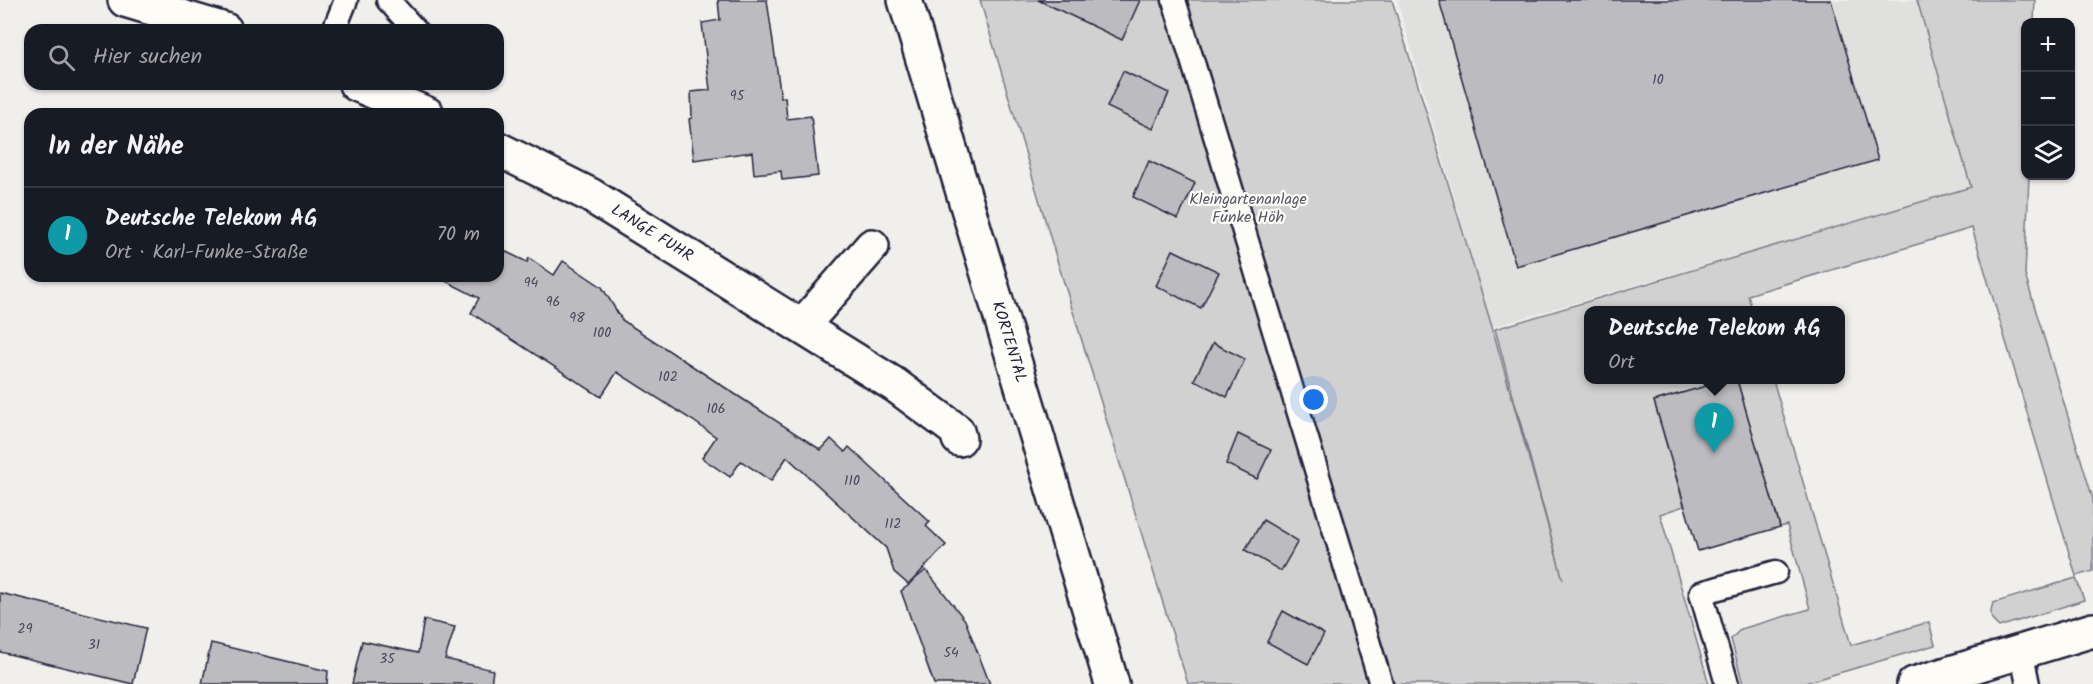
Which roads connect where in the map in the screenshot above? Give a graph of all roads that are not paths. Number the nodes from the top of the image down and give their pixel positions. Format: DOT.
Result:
graph roads {
  1 [pos="125,0"];
  2 [pos="346,0"];
  3 [pos="387,0"];
  4 [pos="905,0"];
  5 [pos="1174,0"];
  6 [pos="205,24"];
  7 [pos="336,24"];
  8 [pos="409,24"];
  9 [pos="370,90"];
  10 [pos="413,108"];
  11 [pos="504,152"];
  12 [pos="872,246"];
  13 [pos="802,326"];
  14 [pos="959,439"];
  15 [pos="1776,572"];
  16 [pos="2093,630"];
  17 [pos="2021,651"];
  18 [pos="1112,684"];
  19 [pos="1381,684"];
  20 [pos="1727,684"];
  21 [pos="1914,684"];
  22 [pos="2028,684"];
  1 -- 6 [label="street"];
  2 -- 7 [label="lane"];
  3 -- 8 [label="lane"];
  4 -- 18 [label="street, KORTENTAL"];
  5 -- 19 [label="lane"];
  9 -- 10 [label="street"];
  11 -- 13 [label="street, LANGE FUHR"];
  12 -- 13 [label="street"];
  13 -- 14 [label="street, LANGE FUHR"];
  15 -- 20 [label="lane"];
  16 -- 17 [label="street"];
  17 -- 21 [label="street"];
  17 -- 22 [label="lane"];
}
